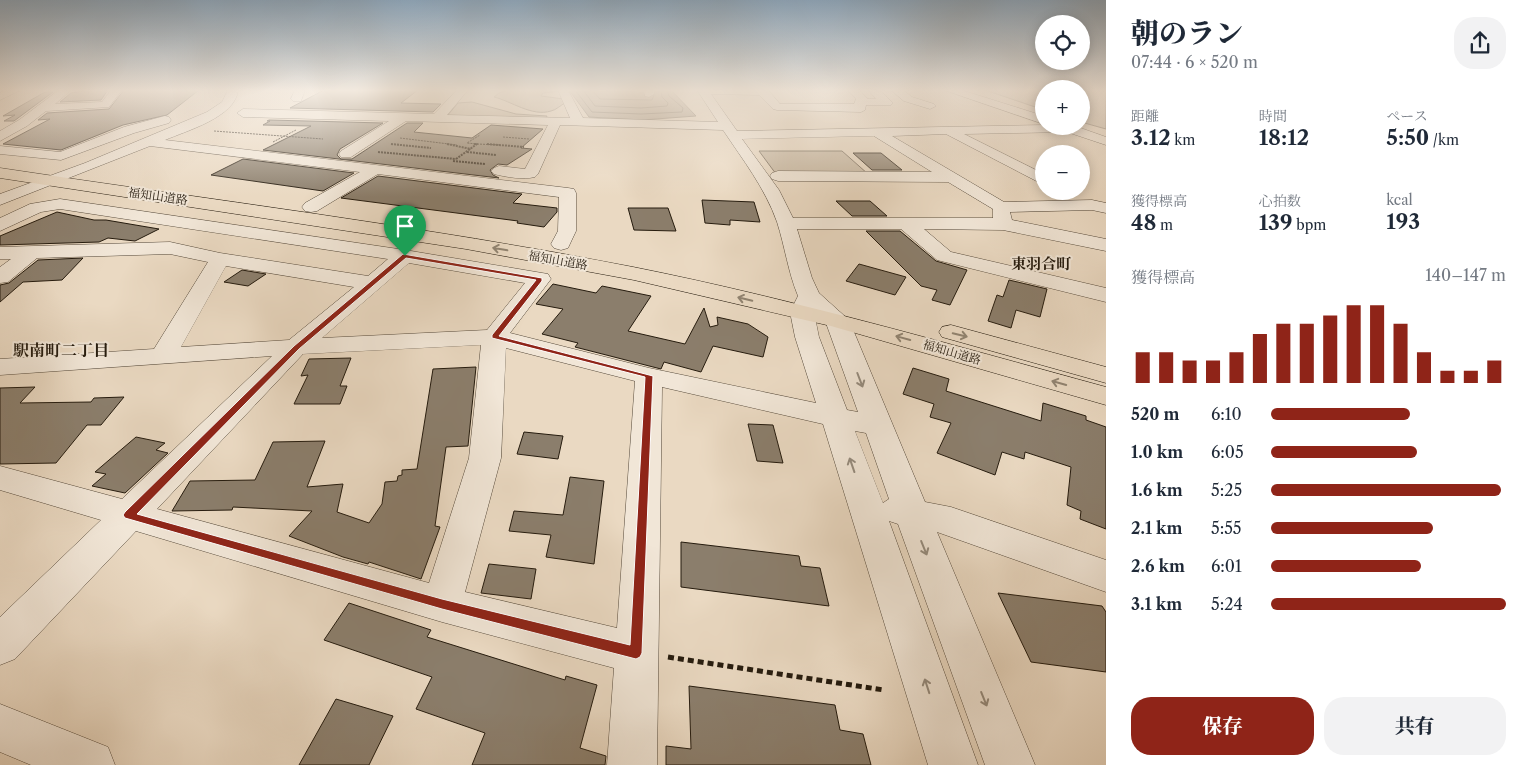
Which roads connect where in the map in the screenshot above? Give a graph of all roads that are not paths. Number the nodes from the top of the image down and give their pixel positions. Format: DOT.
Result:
graph roads {
  1 [pos="19,126"];
  2 [pos="147,126"];
  3 [pos="186,126"];
  4 [pos="262,126"];
  5 [pos="389,126"];
  6 [pos="554,126"];
  7 [pos="630,126"];
  8 [pos="727,126"];
  9 [pos="1035,128"];
  10 [pos="298,129"];
  11 [pos="731,131"];
  12 [pos="949,131"];
  13 [pos="878,132"];
  14 [pos="356,133"];
  15 [pos="208,134"];
  16 [pos="375,134"];
  17 [pos="1090,135"];
  18 [pos="0,137"];
  19 [pos="1106,140"];
  20 [pos="150,142"];
  21 [pos="0,150"];
  22 [pos="346,154"];
  23 [pos="0,164"];
  24 [pos="375,170"];
  25 [pos="0,174"];
  26 [pos="1035,175"];
  27 [pos="778,176"];
  28 [pos="952,177"];
  29 [pos="61,178"];
  30 [pos="0,200"];
  31 [pos="1084,200"];
  32 [pos="311,207"];
  33 [pos="1099,207"];
  34 [pos="0,208"];
  35 [pos="1002,215"];
  36 [pos="786,222"];
  37 [pos="906,224"];
  38 [pos="0,225"];
  39 [pos="561,244"];
  40 [pos="1106,245"];
  41 [pos="32,252"];
  42 [pos="0,253"];
  43 [pos="405,256"];
  44 [pos="220,259"];
  45 [pos="0,277"];
  46 [pos="370,283"];
  47 [pos="1106,295"];
  48 [pos="805,304"];
  49 [pos="837,320"];
  50 [pos="494,337"];
  51 [pos="296,347"];
  52 [pos="162,357"];
  53 [pos="0,367"];
  54 [pos="1106,374"];
  55 [pos="649,376"];
  56 [pos="1106,396"];
  57 [pos="835,416"];
  58 [pos="878,426"];
  59 [pos="0,478"];
  60 [pos="867,507"];
  61 [pos="910,511"];
  62 [pos="128,515"];
  63 [pos="1106,576"];
  64 [pos="442,604"];
  65 [pos="0,646"];
  66 [pos="636,653"];
  67 [pos="0,728"];
  68 [pos="90,765"];
  69 [pos="632,765"];
  70 [pos="953,765"];
  71 [pos="1010,765"];
  1 -- 18 [label="street"];
  2 -- 21 [label="street"];
  3 -- 20 [label="street"];
  4 -- 10 [label="street"];
  5 -- 16 [label="street"];
  6 -- 22 [label="street"];
  7 -- 11 [label="street"];
  8 -- 11 [label="street"];
  9 -- 12 [label="street"];
  11 -- 13 [label="street"];
  11 -- 36 [label="street"];
  12 -- 13 [label="street"];
  12 -- 26 [label="street"];
  13 -- 28 [label="street"];
  14 -- 16 [label="street"];
  15 -- 22 [label="street"];
  16 -- 22 [label="street"];
  17 -- 19 [label="street"];
  20 -- 24 [label="street"];
  20 -- 29 [label="street"];
  23 -- 29 [label="highway, 福知山道路"];
  24 -- 32 [label="street"];
  24 -- 39 [label="street"];
  25 -- 29 [label="highway, 福知山道路"];
  27 -- 28 [label="street"];
  28 -- 35 [label="street"];
  29 -- 30 [label="street"];
  29 -- 32 [label="highway, 福知山道路"];
  29 -- 34 [label="street"];
  48 -- 29 [label="highway, 福知山道路, one-way"];
  31 -- 33 [label="street"];
  32 -- 39 [label="highway, 福知山道路"];
  33 -- 35 [label="street"];
  35 -- 37 [label="street"];
  35 -- 40 [label="street"];
  36 -- 37 [label="street"];
  36 -- 48 [label="street"];
  37 -- 47 [label="street"];
  38 -- 43 [label="street"];
  39 -- 48 [label="highway, 福知山道路"];
  41 -- 42 [label="street"];
  41 -- 44 [label="street"];
  41 -- 45 [label="street"];
  43 -- 46 [label="street"];
  43 -- 50 [label="street"];
  44 -- 46 [label="street"];
  44 -- 52 [label="street"];
  46 -- 51 [label="street"];
  48 -- 49 [label="street"];
  48 -- 54 [label="highway, 福知山道路, one-way"];
  48 -- 57 [label="street"];
  56 -- 49 [label="highway, 福知山道路, one-way"];
  49 -- 58 [label="street, one-way"];
  50 -- 51 [label="street"];
  50 -- 55 [label="street"];
  50 -- 64 [label="street"];
  51 -- 52 [label="street"];
  51 -- 62 [label="street"];
  52 -- 53 [label="street"];
  55 -- 57 [label="street"];
  55 -- 66 [label="street"];
  57 -- 58 [label="street"];
  60 -- 57 [label="street, one-way"];
  58 -- 61 [label="street"];
  59 -- 62 [label="street"];
  60 -- 61 [label="street"];
  70 -- 60 [label="street, one-way"];
  61 -- 63 [label="street"];
  61 -- 71 [label="street, one-way"];
  62 -- 64 [label="street"];
  62 -- 65 [label="street"];
  64 -- 66 [label="street"];
  66 -- 69 [label="street"];
  67 -- 68 [label="street"];
}
